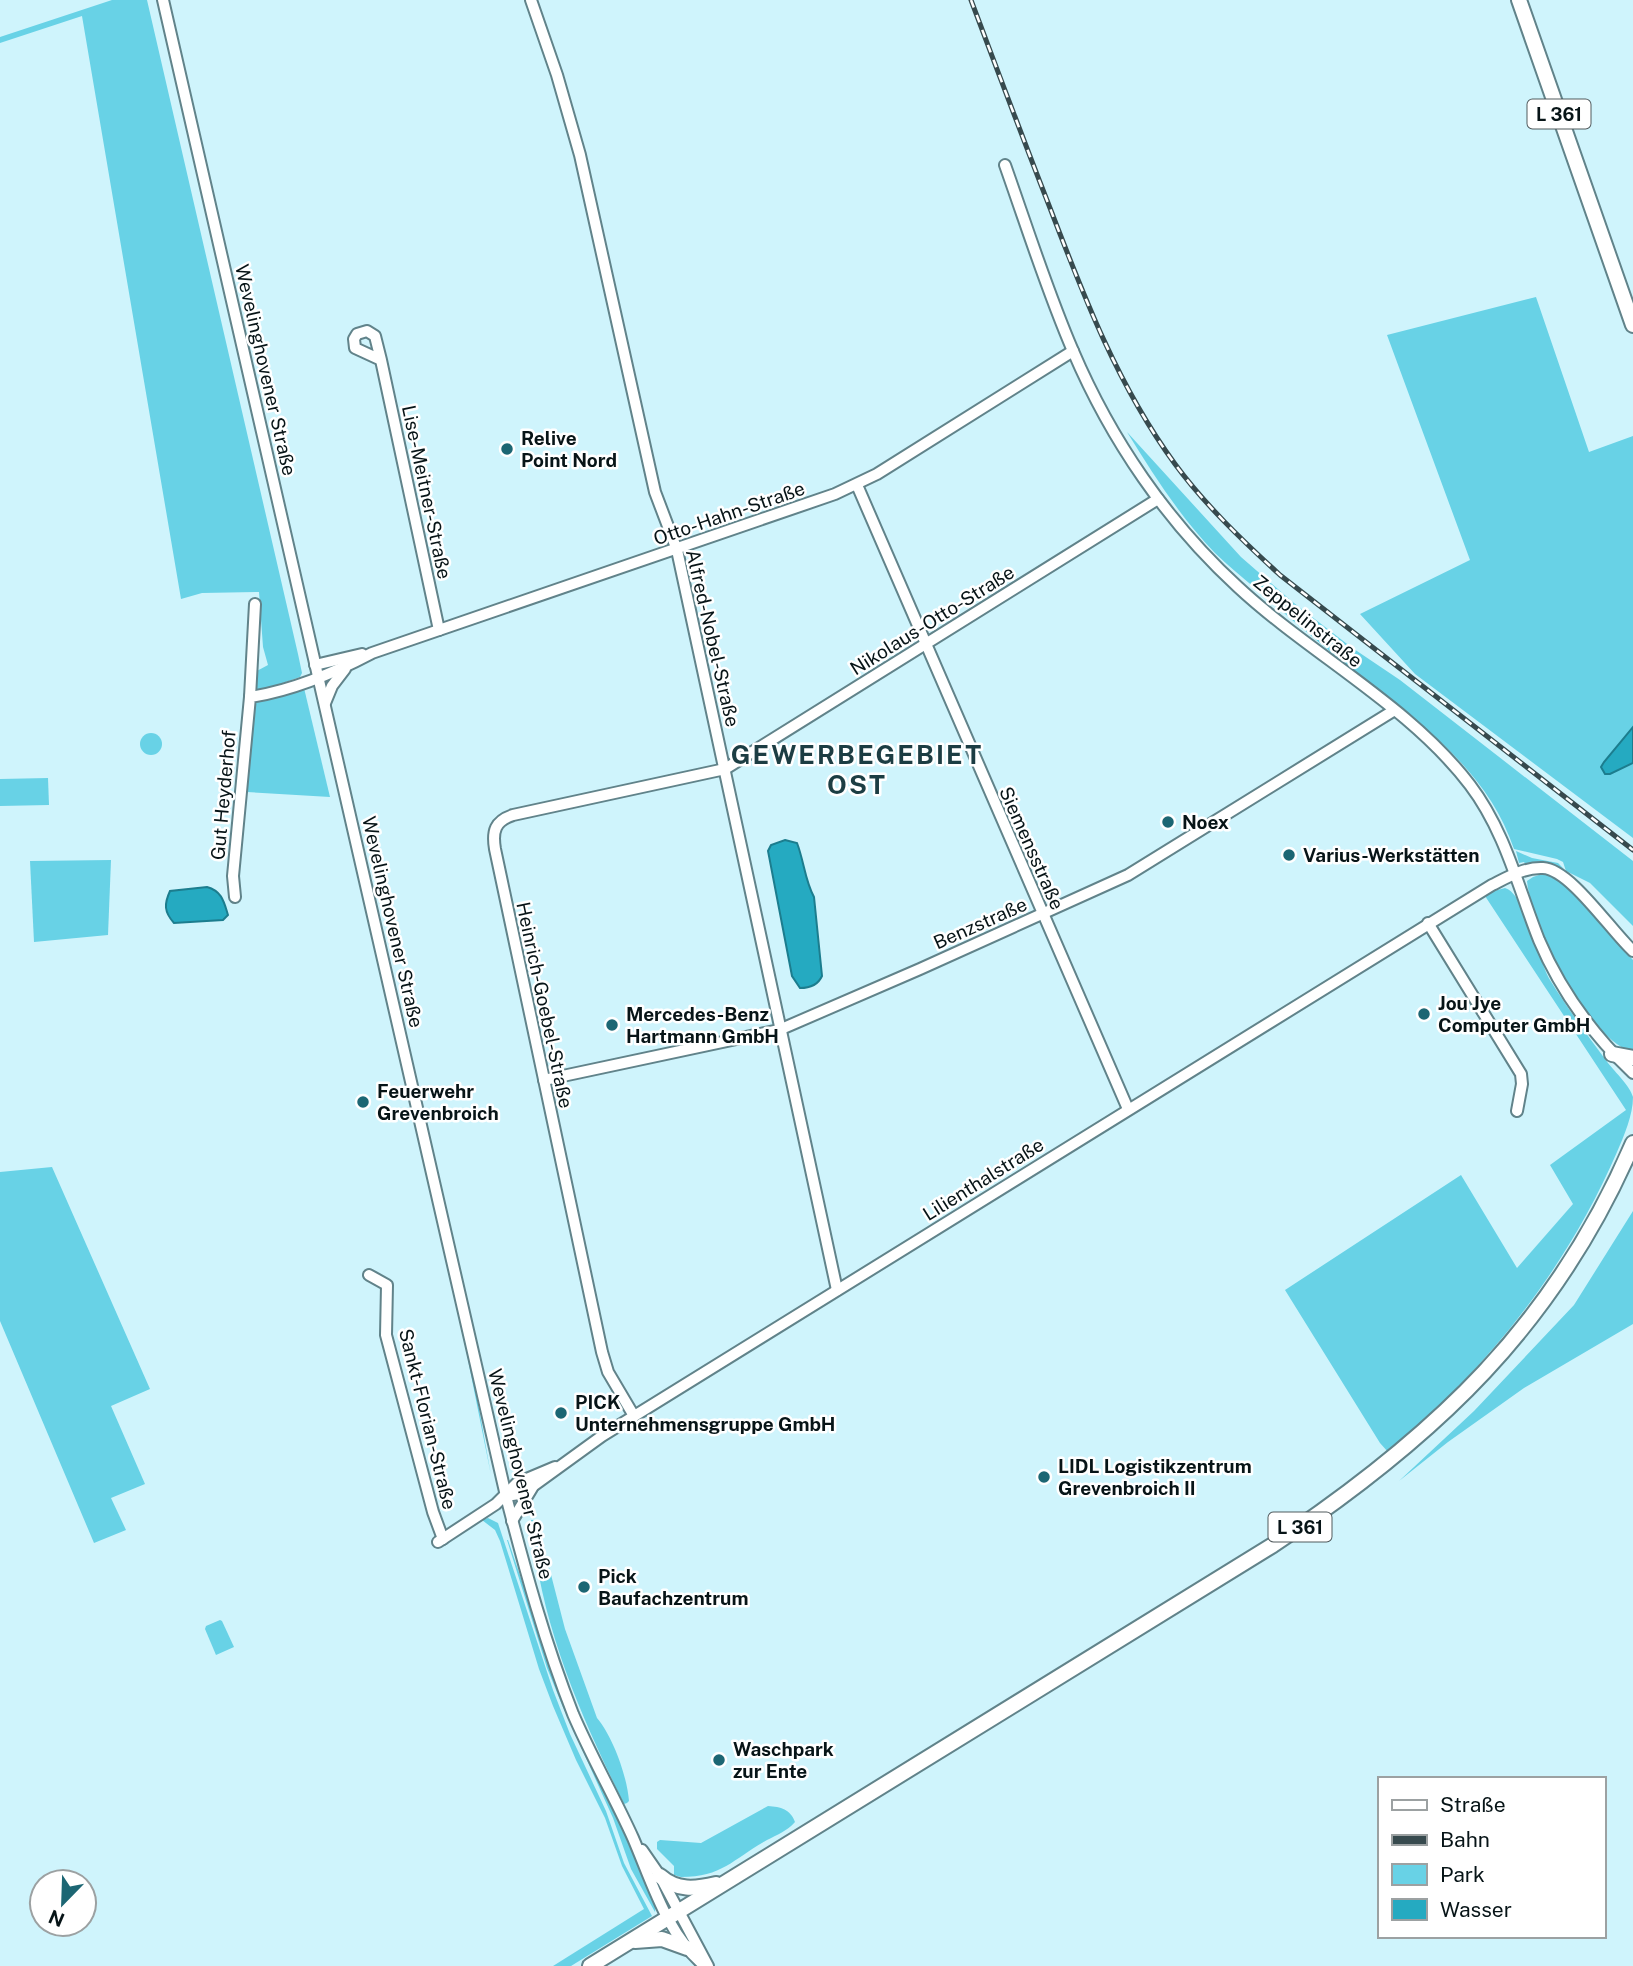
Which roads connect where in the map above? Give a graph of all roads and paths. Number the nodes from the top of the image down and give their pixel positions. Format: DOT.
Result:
graph roads {
  1 [pos="163,0"];
  2 [pos="531,0"];
  3 [pos="1519,0"];
  4 [pos="1005,165"];
  5 [pos="1633,324"];
  6 [pos="1073,351"];
  7 [pos="381,360"];
  8 [pos="857,485"];
  9 [pos="1158,499"];
  10 [pos="677,550"];
  11 [pos="255,604"];
  12 [pos="439,630"];
  13 [pos="925,645"];
  14 [pos="372,653"];
  15 [pos="315,665"];
  16 [pos="347,667"];
  17 [pos="318,677"];
  18 [pos="250,696"];
  19 [pos="325,705"];
  20 [pos="1394,710"];
  21 [pos="724,769"];
  22 [pos="1516,874"];
  23 [pos="235,897"];
  24 [pos="1042,915"];
  25 [pos="1428,923"];
  26 [pos="1633,951"];
  27 [pos="779,1030"];
  28 [pos="1612,1054"];
  29 [pos="1633,1058"];
  30 [pos="1633,1073"];
  31 [pos="544,1080"];
  32 [pos="1128,1109"];
  33 [pos="1517,1111"];
  34 [pos="1633,1143"];
  35 [pos="1628,1159"];
  36 [pos="369,1275"];
  37 [pos="837,1290"];
  38 [pos="634,1416"];
  39 [pos="558,1466"];
  40 [pos="533,1486"];
  41 [pos="506,1496"];
  42 [pos="512,1521"];
  43 [pos="440,1541"];
  44 [pos="633,1838"];
  45 [pos="660,1876"];
  46 [pos="731,1880"];
  47 [pos="674,1914"];
  48 [pos="630,1942"];
  49 [pos="687,1948"];
  50 [pos="590,1966"];
  51 [pos="707,1966"];
  1 -- 15 [label="street, Wevelinghovener Straße"];
  2 -- 10 [label="street, Alfred-Nobel-Straße"];
  3 -- 5 [label="main road, L 361"];
  4 -- 6 [label="street, Zeppelinstraße"];
  6 -- 8 [label="street, Otto-Hahn-Straße"];
  6 -- 9 [label="street, Zeppelinstraße"];
  7 -- 12 [label="street, Lise-Meitner-Straße"];
  8 -- 10 [label="street, Otto-Hahn-Straße"];
  8 -- 13 [label="street, Siemensstraße"];
  9 -- 13 [label="street, Nikolaus-Otto-Straße"];
  9 -- 20 [label="street, Zeppelinstraße"];
  10 -- 12 [label="street, Otto-Hahn-Straße"];
  10 -- 21 [label="street, Alfred-Nobel-Straße"];
  11 -- 18 [label="street, Gut Heyderhof"];
  12 -- 14 [label="street, Otto-Hahn-Straße"];
  13 -- 21 [label="street, Nikolaus-Otto-Straße"];
  13 -- 24 [label="street, Siemensstraße"];
  14 -- 15 [label="street, Otto-Hahn-Straße"];
  14 -- 16 [label="street, Otto-Hahn-Straße"];
  15 -- 17 [label="street, Wevelinghovener Straße"];
  16 -- 17 [label="street, Otto-Hahn-Straße"];
  16 -- 19 [label="street, Otto-Hahn-Straße"];
  17 -- 18 [label="street"];
  17 -- 19 [label="street, Wevelinghovener Straße"];
  18 -- 23 [label="street, Gut Heyderhof"];
  19 -- 41 [label="street, Wevelinghovener Straße"];
  20 -- 22 [label="street, Zeppelinstraße"];
  20 -- 24 [label="street, Benzstraße"];
  21 -- 27 [label="street, Alfred-Nobel-Straße"];
  21 -- 31 [label="street, Heinrich-Goebel-Straße"];
  22 -- 25 [label="street, Lilienthalstraße"];
  22 -- 26 [label="street"];
  22 -- 28 [label="street, Zeppelinstraße"];
  24 -- 27 [label="street, Benzstraße"];
  24 -- 32 [label="street, Siemensstraße"];
  25 -- 32 [label="street, Lilienthalstraße"];
  25 -- 33 [label="street"];
  27 -- 31 [label="street, Benzstraße"];
  27 -- 37 [label="street, Alfred-Nobel-Straße"];
  28 -- 29 [label="main road"];
  28 -- 30 [label="street, Zeppelinstraße"];
  31 -- 38 [label="street, Heinrich-Goebel-Straße"];
  32 -- 37 [label="street, Lilienthalstraße"];
  34 -- 35 [label="main road, L 361"];
  35 -- 46 [label="main road, L 361"];
  36 -- 43 [label="street, Sankt-Florian-Straße"];
  37 -- 38 [label="street, Lilienthalstraße"];
  38 -- 39 [label="street, Lilienthalstraße"];
  39 -- 40 [label="street, Lilienthalstraße"];
  39 -- 41 [label="street, Lilienthalstraße"];
  40 -- 41 [label="street, Lilienthalstraße"];
  40 -- 42 [label="street, Lilienthalstraße"];
  41 -- 42 [label="street, Wevelinghovener Straße"];
  41 -- 43 [label="street, Lilienthalstraße"];
  42 -- 44 [label="street, Wevelinghovener Straße"];
  44 -- 45 [label="street, Wevelinghovener Straße"];
  44 -- 47 [label="street, Wevelinghovener Straße"];
  45 -- 46 [label="main road, L 361"];
  45 -- 47 [label="street, Wevelinghovener Straße"];
  46 -- 47 [label="main road, L 361"];
  47 -- 48 [label="main road, L 361"];
  47 -- 49 [label="street"];
  47 -- 51 [label="street"];
  48 -- 49 [label="main road, L 361"];
  48 -- 50 [label="main road, L 361"];
  49 -- 51 [label="street"];
}
